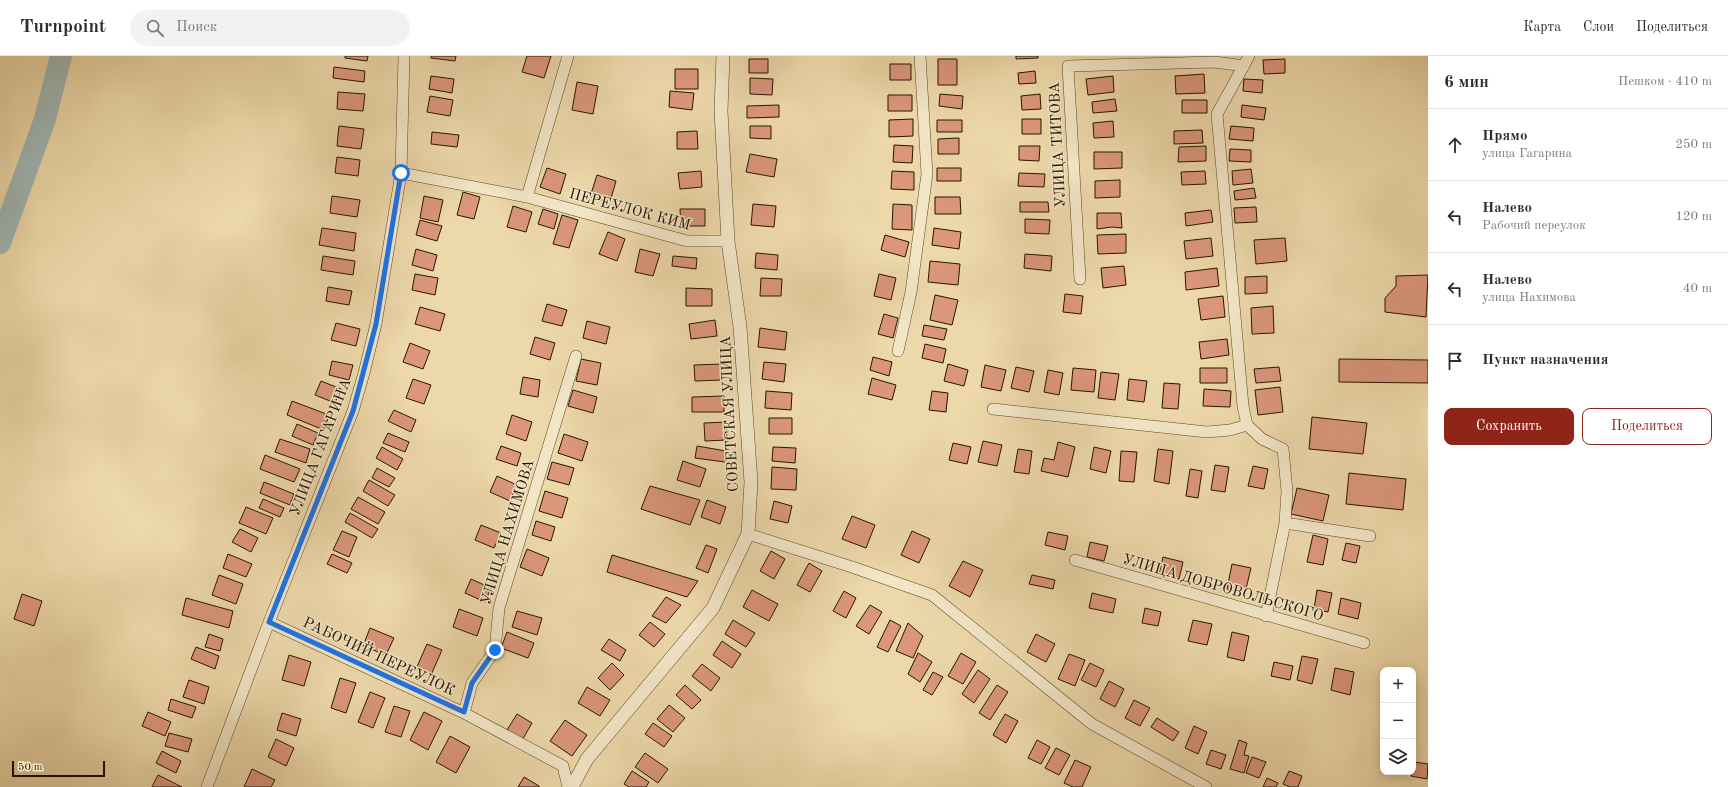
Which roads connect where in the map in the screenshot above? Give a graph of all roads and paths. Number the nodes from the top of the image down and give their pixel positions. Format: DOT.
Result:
graph roads {
  1 [pos="404,56"];
  2 [pos="568,56"];
  3 [pos="723,56"];
  4 [pos="920,56"];
  5 [pos="1246,61"];
  6 [pos="401,173"];
  7 [pos="527,197"];
  8 [pos="728,241"];
  9 [pos="1080,279"];
  10 [pos="898,351"];
  11 [pos="576,356"];
  12 [pos="993,409"];
  13 [pos="1246,425"];
  14 [pos="1284,523"];
  15 [pos="748,534"];
  16 [pos="1370,536"];
  17 [pos="1074,560"];
  18 [pos="1266,616"];
  19 [pos="269,622"];
  20 [pos="1364,643"];
  21 [pos="464,712"];
  22 [pos="207,787"];
  23 [pos="568,787"];
  24 [pos="572,787"];
  25 [pos="1206,787"];
  1 -- 6 [label="street, УЛИЦА ГАГАРИНА"];
  2 -- 7 [label="street"];
  3 -- 8 [label="street, СОВЕТСКАЯ УЛИЦА"];
  4 -- 10 [label="street"];
  5 -- 9 [label="street, УЛИЦА ТИТОВА"];
  5 -- 13 [label="street, УЛИЦА ТИТОВА"];
  6 -- 7 [label="street, ПЕРЕУЛОК КИМ"];
  6 -- 19 [label="street, УЛИЦА ГАГАРИНА"];
  7 -- 8 [label="street, ПЕРЕУЛОК КИМ"];
  8 -- 15 [label="street, СОВЕТСКАЯ УЛИЦА"];
  11 -- 21 [label="street, УЛИЦА НАХИМОВА"];
  12 -- 13 [label="street"];
  13 -- 14 [label="street"];
  14 -- 16 [label="street"];
  14 -- 18 [label="street"];
  15 -- 24 [label="street, СОВЕТСКАЯ УЛИЦА"];
  15 -- 25 [label="street"];
  17 -- 18 [label="street, УЛИЦА ДОБРОВОЛЬСКОГО"];
  18 -- 20 [label="street, УЛИЦА ДОБРОВОЛЬСКОГО"];
  19 -- 21 [label="street, РАБОЧИЙ ПЕРЕУЛОК"];
  19 -- 22 [label="street, УЛИЦА ГАГАРИНА"];
  21 -- 23 [label="street, РАБОЧИЙ ПЕРЕУЛОК"];
}
